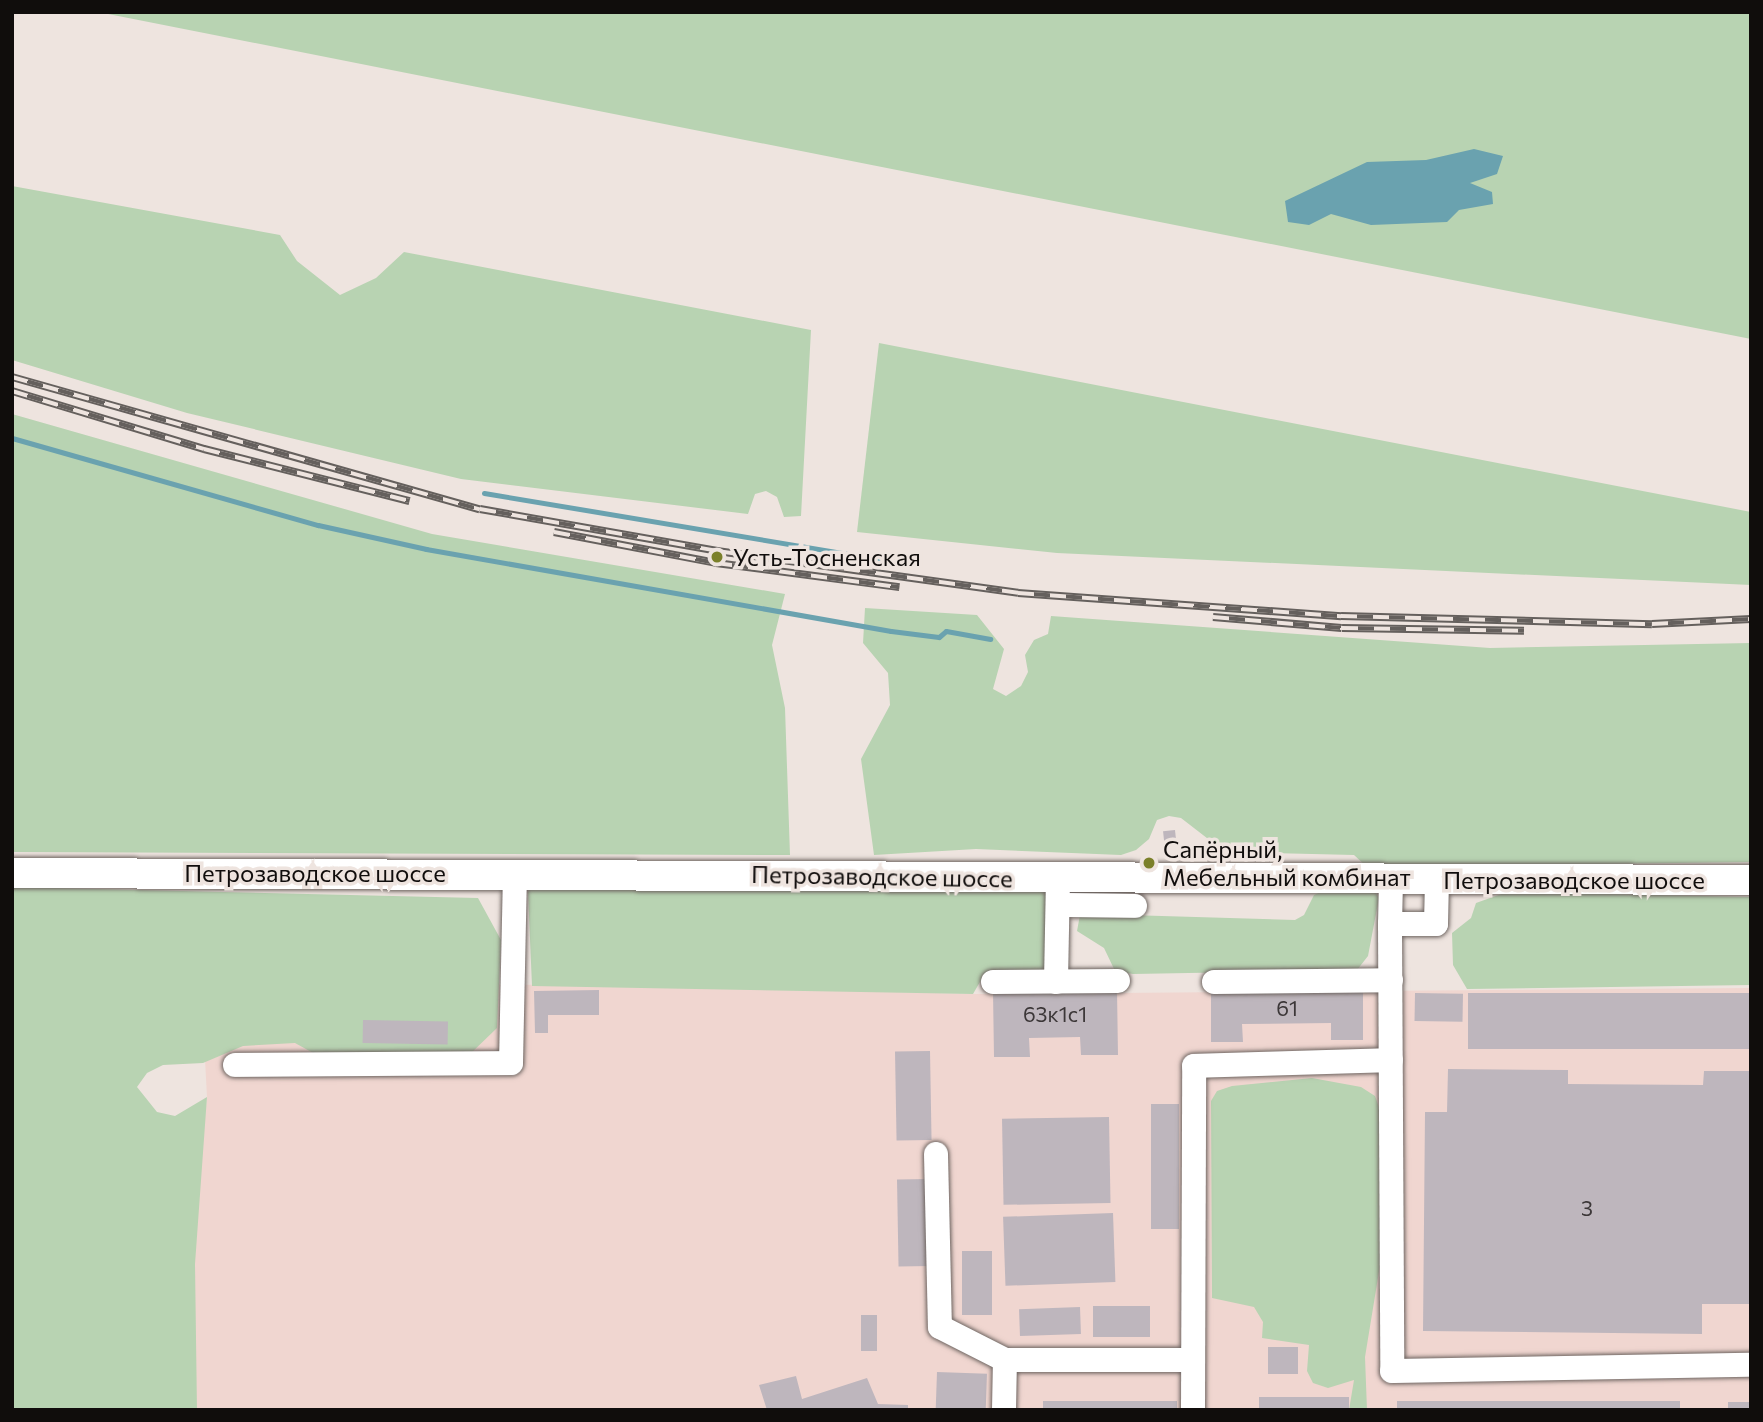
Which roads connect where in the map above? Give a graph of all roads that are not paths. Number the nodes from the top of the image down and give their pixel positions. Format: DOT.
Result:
graph roads {
  1 [pos="12,873"];
  2 [pos="514,873"];
  3 [pos="1437,880"];
  4 [pos="1751,880"];
  5 [pos="1391,881"];
  6 [pos="1058,892"];
  7 [pos="1135,906"];
  8 [pos="1390,924"];
  9 [pos="1391,980"];
  10 [pos="1118,981"];
  11 [pos="993,982"];
  12 [pos="1056,982"];
  13 [pos="1214,982"];
  14 [pos="1391,1060"];
  15 [pos="235,1065"];
  16 [pos="936,1154"];
  17 [pos="1005,1360"];
  18 [pos="1193,1360"];
  19 [pos="1751,1365"];
  20 [pos="1004,1410"];
  21 [pos="1193,1410"];
  1 -- 2 [label="main road, Петрозаводское шоссе"];
  2 -- 6 [label="main road, Петрозаводское шоссе"];
  2 -- 15 [label="lane"];
  3 -- 4 [label="main road, Петрозаводское шоссе"];
  3 -- 5 [label="main road, Петрозаводское шоссе"];
  3 -- 8 [label="lane"];
  5 -- 6 [label="main road, Петрозаводское шоссе"];
  5 -- 8 [label="lane"];
  6 -- 7 [label="lane"];
  6 -- 12 [label="lane"];
  8 -- 9 [label="lane"];
  9 -- 13 [label="lane"];
  9 -- 14 [label="lane"];
  10 -- 12 [label="lane"];
  11 -- 12 [label="lane"];
  14 -- 18 [label="lane"];
  14 -- 19 [label="lane"];
  16 -- 17 [label="lane"];
  17 -- 18 [label="lane"];
  17 -- 20 [label="lane"];
  18 -- 21 [label="lane"];
}
